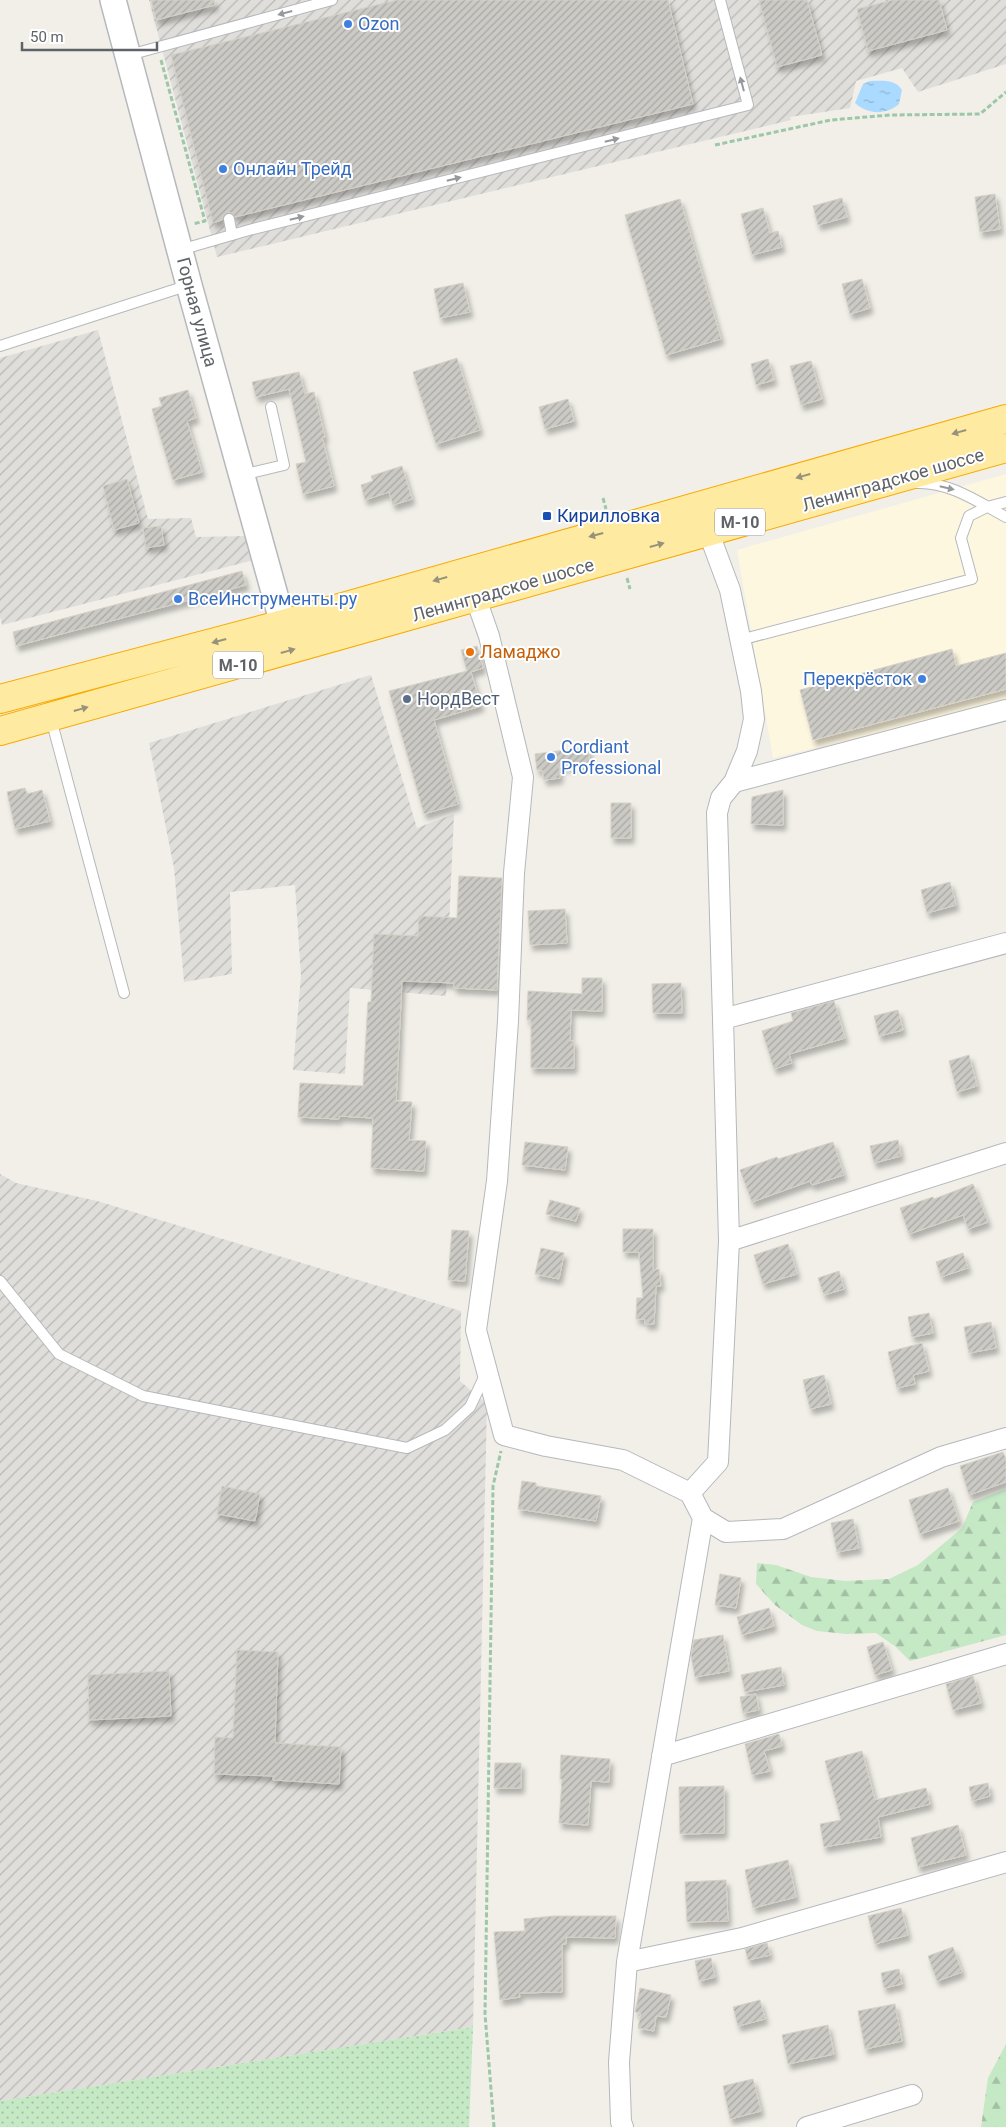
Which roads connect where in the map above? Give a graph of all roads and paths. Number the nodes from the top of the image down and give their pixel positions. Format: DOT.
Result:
graph roads {
  1 [pos="113,0"];
  2 [pos="332,0"];
  3 [pos="720,0"];
  4 [pos="183,40"];
  5 [pos="158,47"];
  6 [pos="186,51"];
  7 [pos="129,56"];
  8 [pos="1006,92"];
  9 [pos="715,144"];
  10 [pos="228,219"];
  11 [pos="232,235"];
  12 [pos="177,239"];
  13 [pos="189,286"];
  14 [pos="0,346"];
  15 [pos="271,407"];
  16 [pos="1006,419"];
  17 [pos="1006,448"];
  18 [pos="241,475"];
  19 [pos="881,483"];
  20 [pos="603,498"];
  21 [pos="1006,502"];
  22 [pos="987,507"];
  23 [pos="608,514"];
  24 [pos="1006,517"];
  25 [pos="708,531"];
  26 [pos="476,598"];
  27 [pos="283,624"];
  28 [pos="740,640"];
  29 [pos="0,698"];
  30 [pos="1006,710"];
  31 [pos="50,718"];
  32 [pos="0,732"];
  33 [pos="734,782"];
  34 [pos="1006,944"];
  35 [pos="124,993"];
  36 [pos="723,1019"];
  37 [pos="1006,1153"];
  38 [pos="728,1241"];
  39 [pos="0,1281"];
  40 [pos="487,1372"];
  41 [pos="504,1436"];
  42 [pos="1006,1438"];
  43 [pos="690,1493"];
  44 [pos="703,1518"];
  45 [pos="1006,1654"];
  46 [pos="662,1756"];
  47 [pos="1006,1862"];
  48 [pos="627,1962"];
  49 [pos="912,2095"];
  50 [pos="494,2127"];
  51 [pos="623,2127"];
  52 [pos="807,2127"];
  1 -- 7 [label="street, Горная улица"];
  2 -- 4 [label="lane, one-way"];
  11 -- 3 [label="lane, one-way"];
  4 -- 5 [label="lane"];
  4 -- 6 [label="lane"];
  5 -- 7 [label="lane"];
  5 -- 12 [label="path"];
  7 -- 12 [label="street, Горная улица"];
  8 -- 9 [label="path"];
  10 -- 11 [label="lane"];
  11 -- 12 [label="lane"];
  12 -- 13 [label="street, Горная улица"];
  13 -- 14 [label="lane"];
  13 -- 18 [label="street, Горная улица"];
  15 -- 18 [label="lane"];
  16 -- 27 [label="highway, Ленинградское шоссе / М-10, one-way"];
  17 -- 19 [label="highway, Ленинградское шоссе / М-10"];
  18 -- 27 [label="street, Горная улица"];
  19 -- 22 [label="lane, one-way"];
  19 -- 25 [label="highway, Ленинградское шоссе / М-10"];
  20 -- 23 [label="path"];
  21 -- 22 [label="lane"];
  22 -- 24 [label="lane"];
  22 -- 28 [label="lane"];
  26 -- 25 [label="highway, Ленинградское шоссе / М-10, one-way"];
  25 -- 28 [label="street"];
  31 -- 26 [label="highway, Ленинградское шоссе / М-10, one-way"];
  26 -- 40 [label="street"];
  27 -- 29 [label="highway, Ленинградское шоссе / М-10, one-way"];
  28 -- 33 [label="street"];
  30 -- 33 [label="street"];
  31 -- 32 [label="highway, Ленинградское шоссе / М-10"];
  31 -- 35 [label="lane"];
  33 -- 36 [label="street"];
  34 -- 36 [label="street"];
  36 -- 38 [label="street"];
  37 -- 38 [label="street"];
  38 -- 43 [label="street"];
  39 -- 40 [label="lane"];
  40 -- 41 [label="street"];
  41 -- 43 [label="street"];
  41 -- 50 [label="path"];
  42 -- 44 [label="street"];
  43 -- 44 [label="street"];
  44 -- 46 [label="street"];
  45 -- 46 [label="street"];
  46 -- 48 [label="street"];
  47 -- 48 [label="street"];
  48 -- 51 [label="street"];
  49 -- 52 [label="street"];
}
